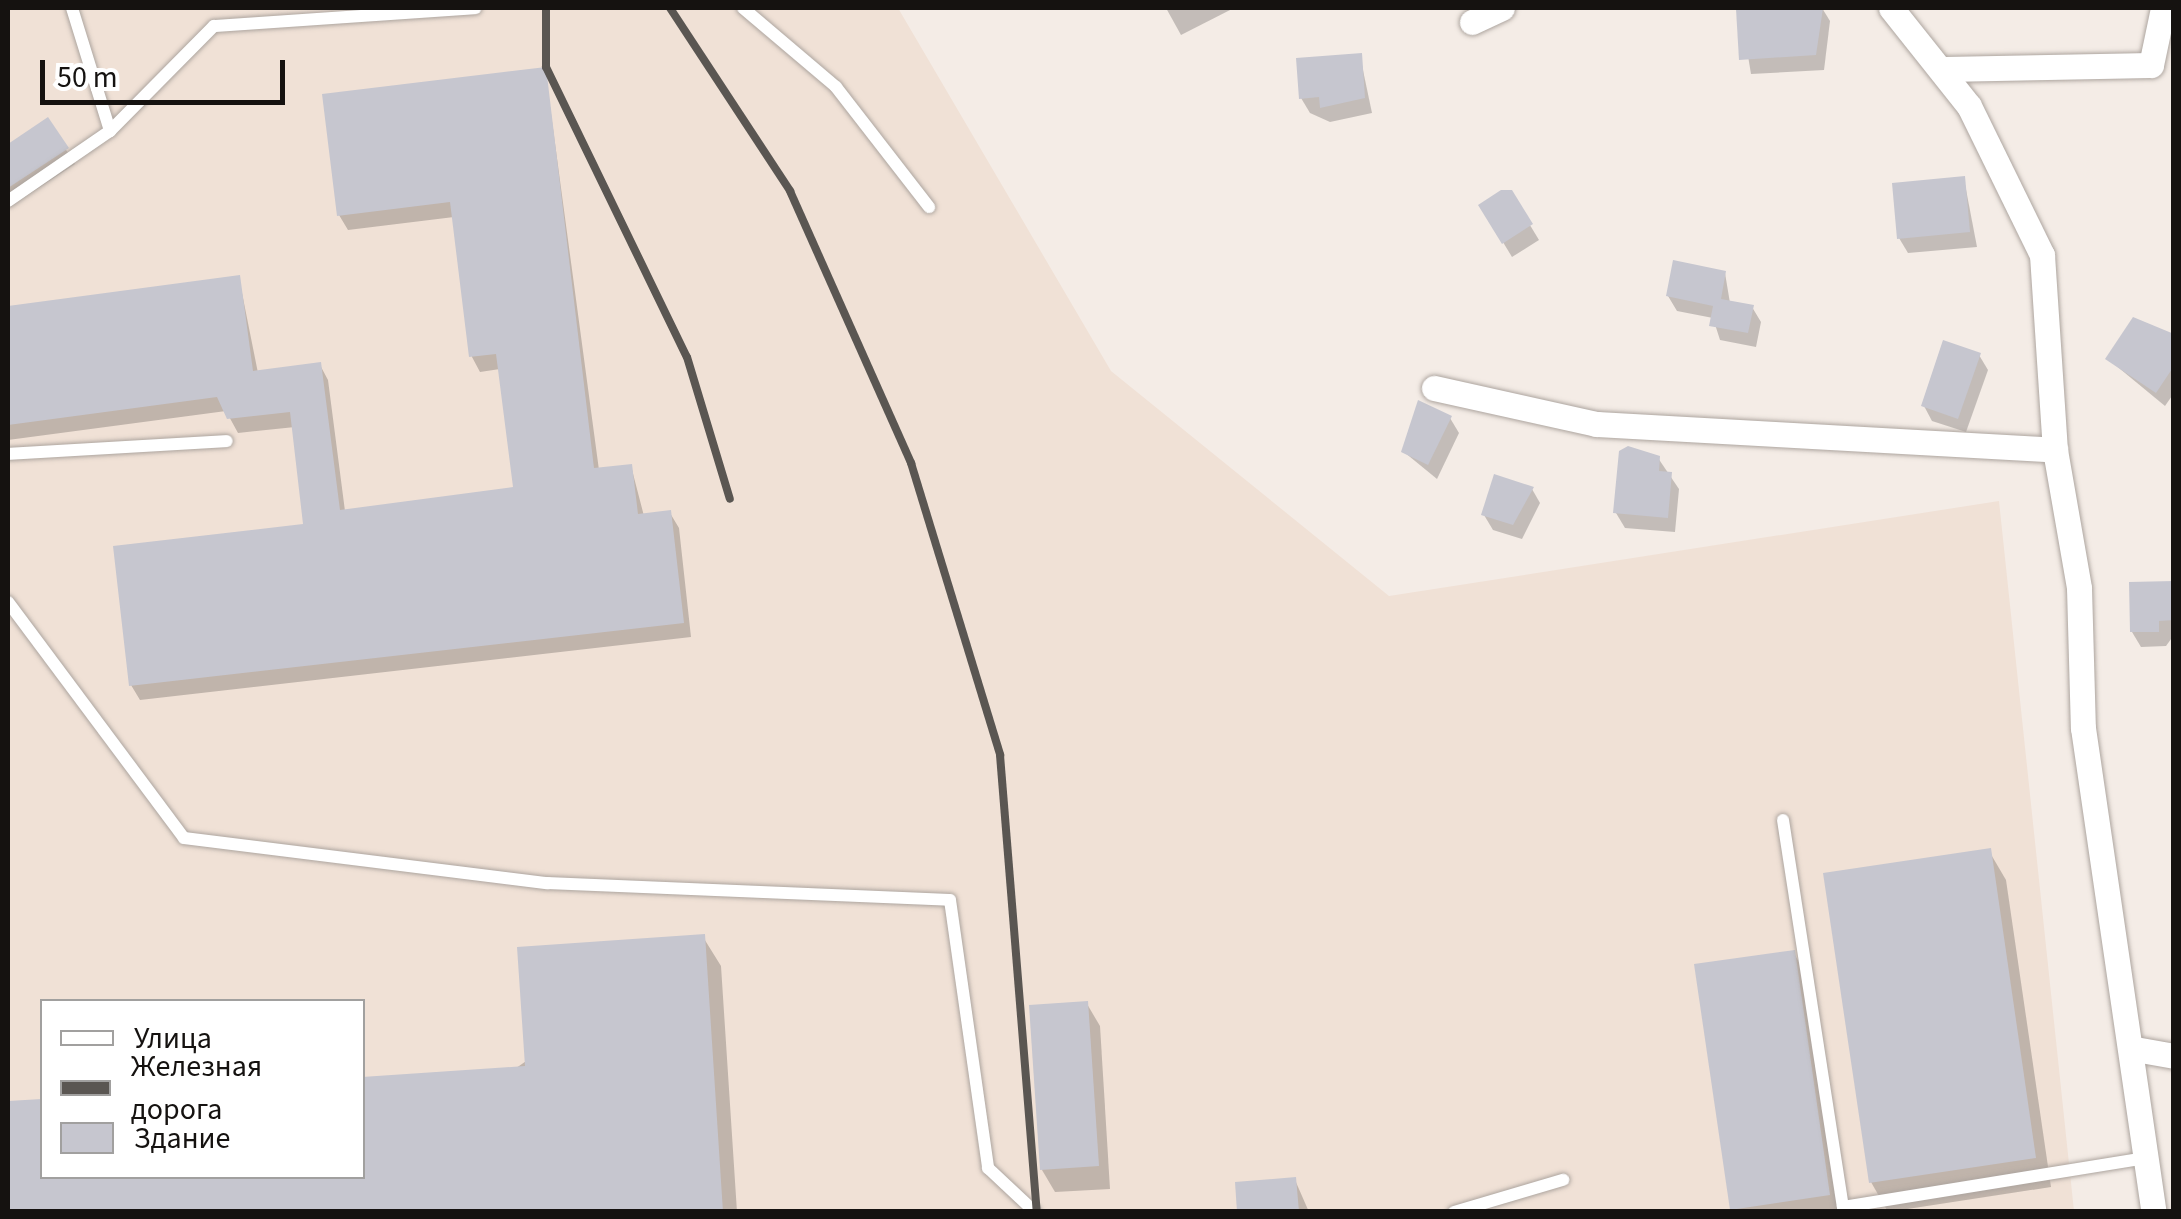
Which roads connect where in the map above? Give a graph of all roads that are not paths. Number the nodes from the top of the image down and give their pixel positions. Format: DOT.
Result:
graph roads {
  1 [pos="72,8"];
  2 [pos="475,8"];
  3 [pos="743,8"];
  4 [pos="1502,8"];
  5 [pos="1891,8"];
  6 [pos="2162,8"];
  7 [pos="1472,22"];
  8 [pos="1944,70"];
  9 [pos="110,131"];
  10 [pos="8,200"];
  11 [pos="929,206"];
  12 [pos="1434,388"];
  13 [pos="227,441"];
  14 [pos="2055,450"];
  15 [pos="8,454"];
  16 [pos="8,602"];
  17 [pos="1783,820"];
  18 [pos="2135,1049"];
  19 [pos="2174,1056"];
  20 [pos="2146,1158"];
  21 [pos="1563,1180"];
  22 [pos="1036,1212"];
  23 [pos="1454,1212"];
  24 [pos="2154,1212"];
  1 -- 9 [label="lane"];
  2 -- 9 [label="lane"];
  3 -- 11 [label="lane"];
  4 -- 7 [label="street"];
  5 -- 8 [label="street"];
  6 -- 8 [label="street"];
  8 -- 14 [label="street"];
  9 -- 10 [label="lane"];
  12 -- 14 [label="street"];
  13 -- 15 [label="lane"];
  14 -- 18 [label="street"];
  16 -- 22 [label="lane"];
  17 -- 20 [label="lane"];
  18 -- 19 [label="street"];
  18 -- 20 [label="street"];
  20 -- 24 [label="street"];
  21 -- 23 [label="lane"];
}
